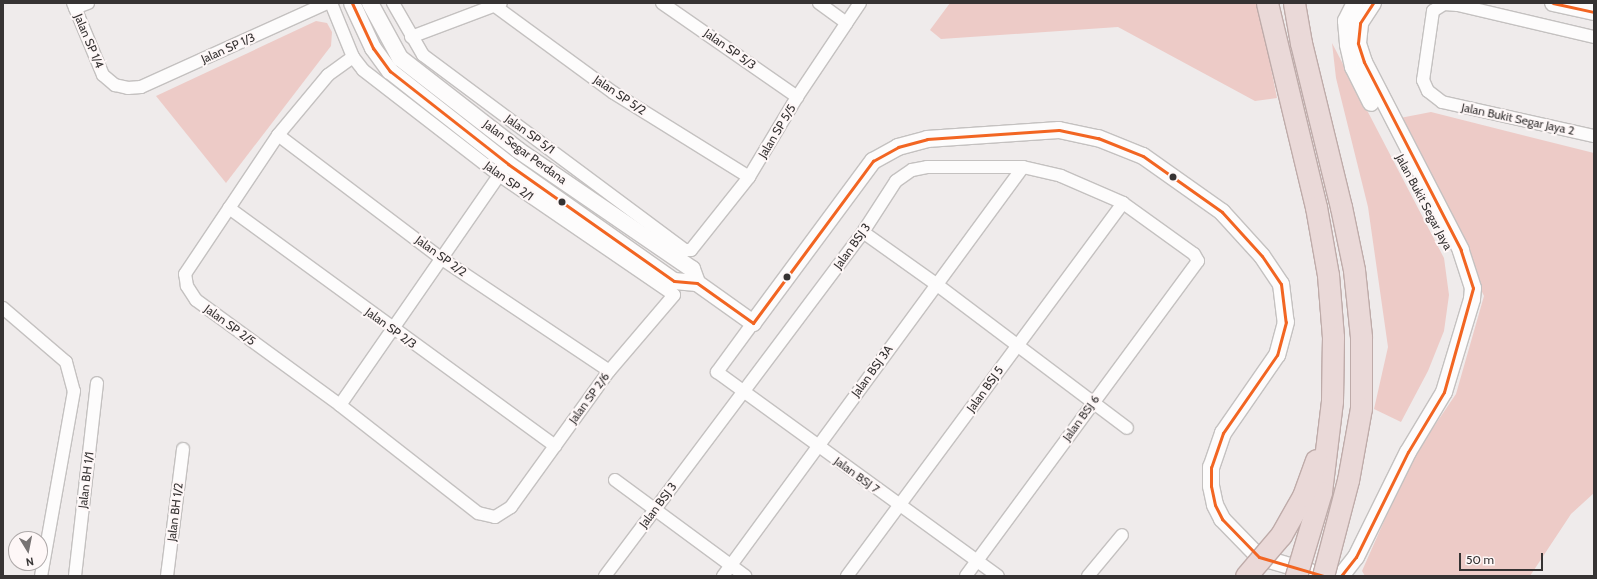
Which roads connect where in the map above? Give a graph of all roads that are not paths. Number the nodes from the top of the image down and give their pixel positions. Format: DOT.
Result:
graph roads {
  1 [pos="88,3"];
  2 [pos="327,3"];
  3 [pos="331,3"];
  4 [pos="352,3"];
  5 [pos="370,3"];
  6 [pos="393,3"];
  7 [pos="662,3"];
  8 [pos="819,3"];
  9 [pos="860,3"];
  10 [pos="1267,3"];
  11 [pos="1294,3"];
  12 [pos="1355,3"];
  13 [pos="1373,3"];
  14 [pos="1553,3"];
  15 [pos="498,4"];
  16 [pos="74,6"];
  17 [pos="1594,12"];
  18 [pos="847,23"];
  19 [pos="411,37"];
  20 [pos="1594,37"];
  21 [pos="353,57"];
  22 [pos="128,88"];
  23 [pos="797,97"];
  24 [pos="278,135"];
  25 [pos="1594,136"];
  26 [pos="518,150"];
  27 [pos="1023,167"];
  28 [pos="503,170"];
  29 [pos="749,177"];
  30 [pos="1123,203"];
  31 [pos="229,208"];
  32 [pos="863,232"];
  33 [pos="685,250"];
  34 [pos="442,259"];
  35 [pos="1198,261"];
  36 [pos="697,283"];
  37 [pos="936,284"];
  38 [pos="674,295"];
  39 [pos="3,308"];
  40 [pos="753,323"];
  41 [pos="393,330"];
  42 [pos="1017,347"];
  43 [pos="609,371"];
  44 [pos="98,383"];
  45 [pos="743,392"];
  46 [pos="1332,401"];
  47 [pos="1092,403"];
  48 [pos="340,405"];
  49 [pos="1127,428"];
  50 [pos="555,446"];
  51 [pos="818,446"];
  52 [pos="183,449"];
  53 [pos="614,480"];
  54 [pos="899,506"];
  55 [pos="511,507"];
  56 [pos="655,509"];
  57 [pos="1122,535"];
  58 [pos="977,562"];
  59 [pos="731,565"];
  60 [pos="41,576"];
  61 [pos="76,576"];
  62 [pos="167,576"];
  63 [pos="605,576"];
  64 [pos="723,576"];
  65 [pos="745,576"];
  66 [pos="848,576"];
  67 [pos="966,576"];
  68 [pos="998,576"];
  69 [pos="1088,576"];
  70 [pos="1246,576"];
  71 [pos="1296,576"];
  72 [pos="1324,576"];
  73 [pos="1338,576"];
  74 [pos="1341,576"];
  1 -- 16 [label="street"];
  2 -- 22 [label="street, Jalan SP 1/3"];
  3 -- 21 [label="street, Jalan SP 2/1"];
  4 -- 28 [label="street, Jalan Segar Perdana"];
  5 -- 26 [label="street, Jalan Segar Perdana"];
  6 -- 19 [label="street, Jalan SP 5/1"];
  7 -- 23 [label="street, Jalan SP 5/3"];
  8 -- 18 [label="street"];
  9 -- 18 [label="street, Jalan SP 5/5"];
  10 -- 46 [label="highway, bridge"];
  11 -- 72 [label="highway, bridge"];
  12 -- 73 [label="street, Jalan Bukit Segar Jaya"];
  13 -- 74 [label="street, Jalan Bukit Segar Jaya"];
  14 -- 17 [label="street"];
  15 -- 19 [label="street"];
  15 -- 29 [label="street, Jalan SP 5/2"];
  16 -- 22 [label="street, Jalan SP 1/4"];
  18 -- 23 [label="street, Jalan SP 5/5"];
  19 -- 33 [label="street, Jalan SP 5/1"];
  20 -- 25 [label="street, Jalan Bukit Segar Jaya 2"];
  21 -- 24 [label="street, Jalan SP 2/5"];
  21 -- 28 [label="street, Jalan SP 2/1"];
  23 -- 29 [label="street, Jalan SP 5/5"];
  24 -- 31 [label="street, Jalan SP 2/5"];
  24 -- 34 [label="street, Jalan SP 2/2"];
  26 -- 28 [label="street"];
  26 -- 36 [label="street, Jalan Segar Perdana"];
  27 -- 30 [label="street, Jalan BSJ 3"];
  27 -- 32 [label="street, Jalan BSJ 3"];
  27 -- 37 [label="street, Jalan BSJ 3A"];
  28 -- 34 [label="street"];
  28 -- 36 [label="street, Jalan Segar Perdana"];
  28 -- 38 [label="street, Jalan SP 2/1"];
  29 -- 33 [label="street, Jalan SP 5/5"];
  30 -- 35 [label="street, Jalan BSJ 3"];
  30 -- 42 [label="street, Jalan BSJ 5"];
  31 -- 41 [label="street, Jalan SP 2/3"];
  31 -- 48 [label="street, Jalan SP 2/5"];
  32 -- 37 [label="street"];
  32 -- 45 [label="street, Jalan BSJ 3"];
  34 -- 41 [label="street"];
  34 -- 43 [label="street, Jalan SP 2/2"];
  35 -- 47 [label="street, Jalan BSJ 6"];
  36 -- 40 [label="street, Jalan Segar Perdana"];
  37 -- 42 [label="street"];
  37 -- 51 [label="street, Jalan BSJ 3A"];
  38 -- 43 [label="street, Jalan SP 2/6"];
  39 -- 60 [label="street"];
  40 -- 45 [label="street, Jalan BSJ 7"];
  40 -- 72 [label="street"];
  41 -- 48 [label="street"];
  41 -- 50 [label="street, Jalan SP 2/3"];
  42 -- 47 [label="street"];
  42 -- 54 [label="street, Jalan BSJ 5"];
  43 -- 50 [label="street, Jalan SP 2/6"];
  44 -- 61 [label="street, Jalan BH 1/1"];
  45 -- 51 [label="street, Jalan BSJ 7"];
  45 -- 56 [label="street, Jalan BSJ 3"];
  46 -- 70 [label="highway, bridge"];
  46 -- 71 [label="highway, bridge"];
  47 -- 49 [label="street"];
  47 -- 58 [label="street, Jalan BSJ 6"];
  48 -- 55 [label="street, Jalan SP 2/5"];
  50 -- 55 [label="street, Jalan SP 2/6"];
  51 -- 54 [label="street, Jalan BSJ 7"];
  51 -- 59 [label="street, Jalan BSJ 3A"];
  52 -- 62 [label="street, Jalan BH 1/2"];
  53 -- 56 [label="street"];
  54 -- 58 [label="street, Jalan BSJ 7"];
  54 -- 66 [label="street, Jalan BSJ 5"];
  56 -- 59 [label="street"];
  56 -- 63 [label="street, Jalan BSJ 3"];
  57 -- 69 [label="street"];
  58 -- 67 [label="street, Jalan BSJ 6"];
  58 -- 68 [label="street, Jalan BSJ 7"];
  59 -- 64 [label="street, Jalan BSJ 3A"];
  59 -- 65 [label="street"];
}
